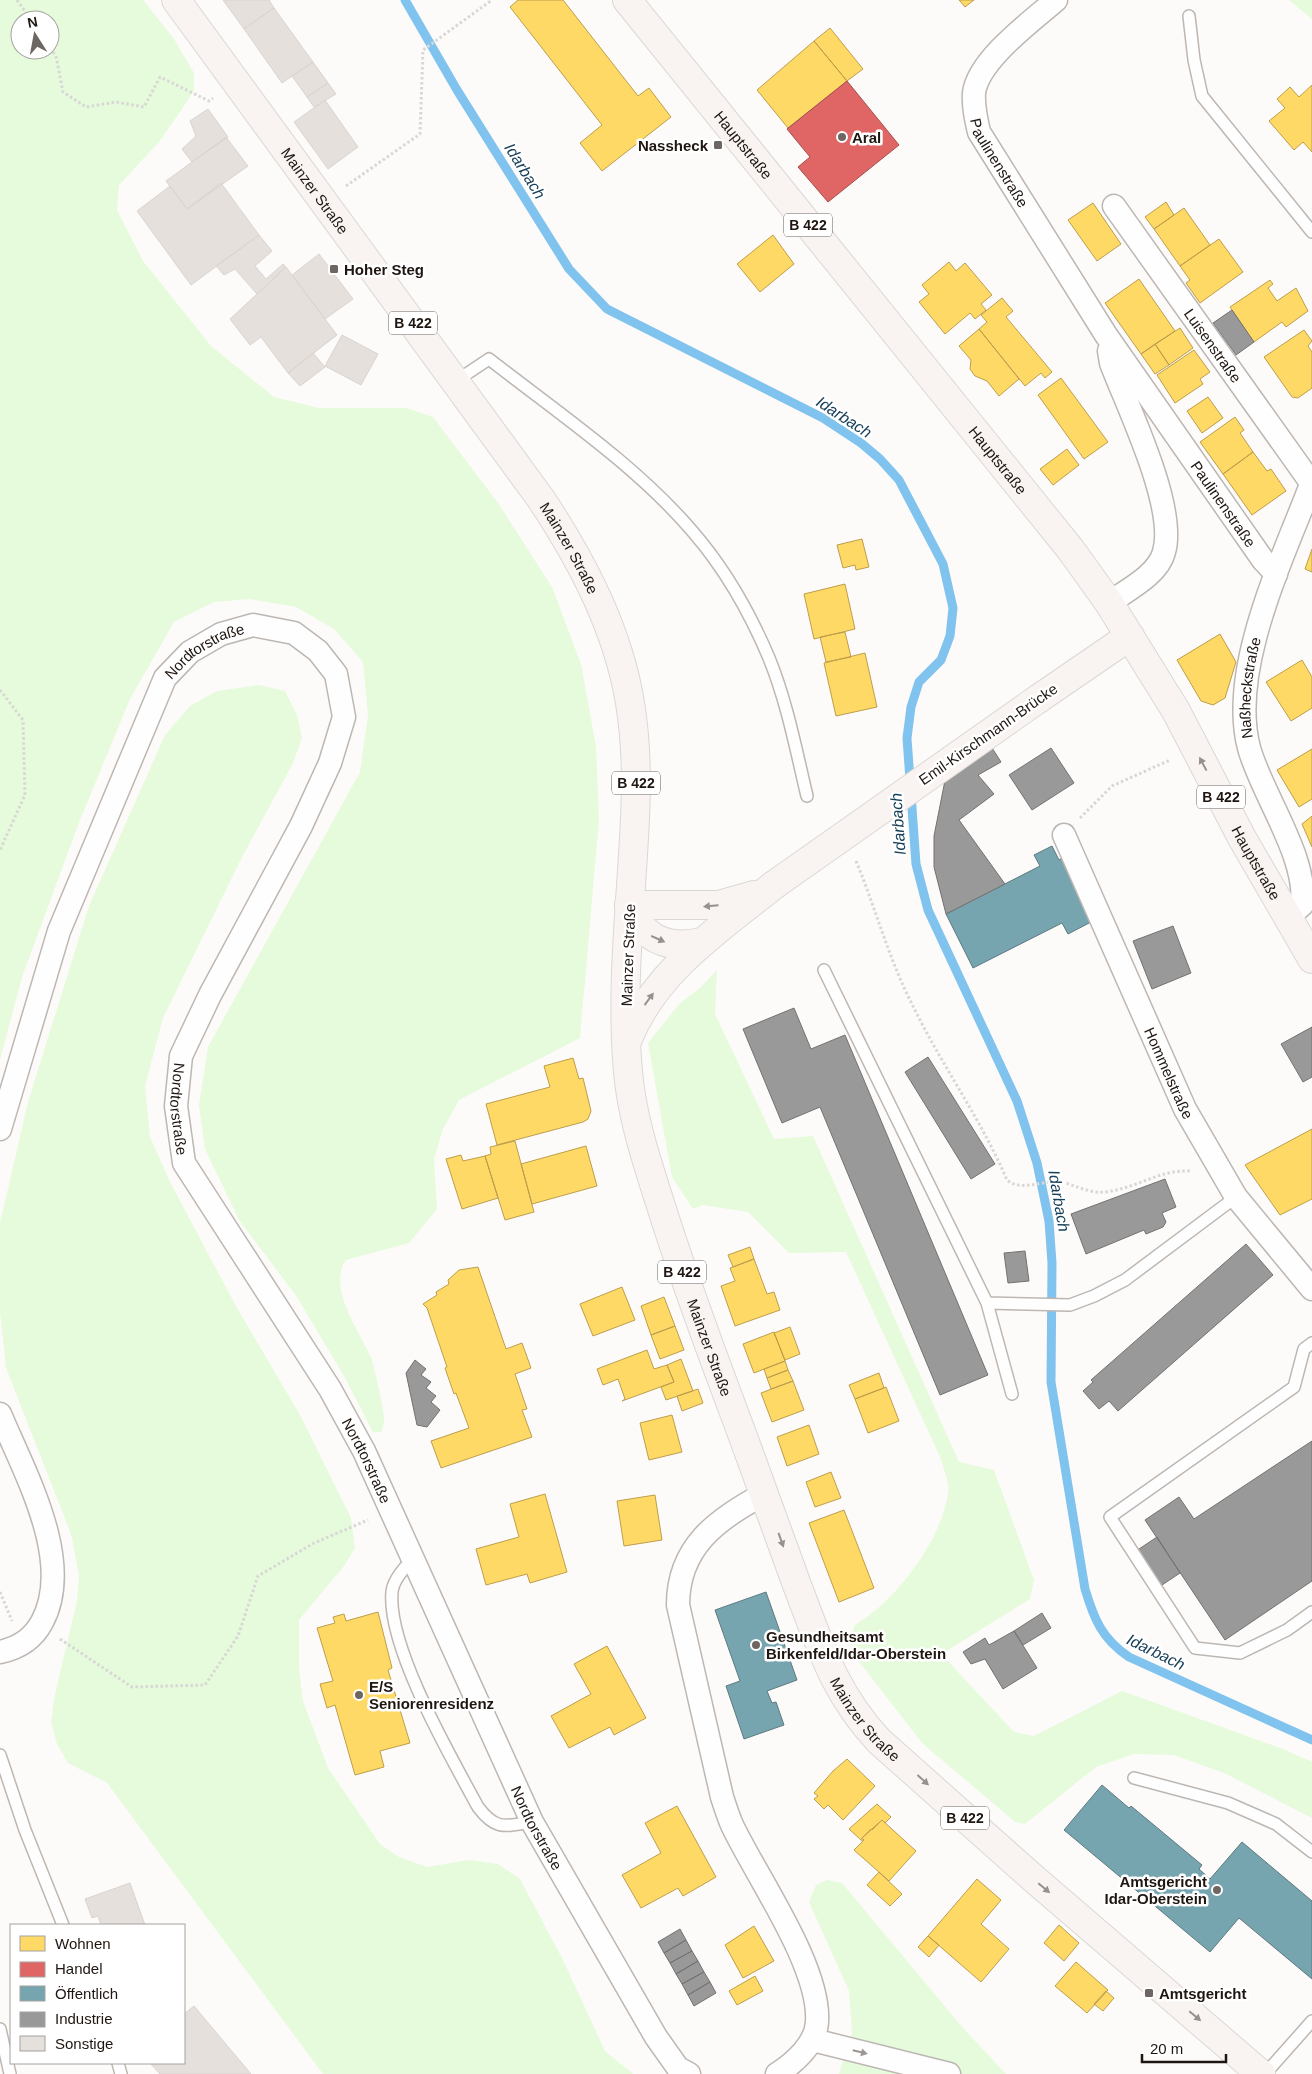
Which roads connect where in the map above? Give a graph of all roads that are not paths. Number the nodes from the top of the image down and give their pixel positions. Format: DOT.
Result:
graph roads {
  1 [pos="176,0"];
  2 [pos="627,0"];
  3 [pos="1056,0"];
  4 [pos="1189,16"];
  5 [pos="1114,206"];
  6 [pos="1312,232"];
  7 [pos="1106,335"];
  8 [pos="456,381"];
  9 [pos="1312,483"];
  10 [pos="1276,574"];
  11 [pos="1109,603"];
  12 [pos="1130,636"];
  13 [pos="806,796"];
  14 [pos="1064,835"];
  15 [pos="774,885"];
  16 [pos="629,905"];
  17 [pos="1287,918"];
  18 [pos="702,942"];
  19 [pos="1312,959"];
  20 [pos="824,970"];
  21 [pos="627,1042"];
  22 [pos="0,1129"];
  23 [pos="1236,1197"];
  24 [pos="1312,1289"];
  25 [pos="987,1303"];
  26 [pos="1312,1343"];
  27 [pos="1012,1394"];
  28 [pos="0,1414"];
  29 [pos="764,1494"];
  30 [pos="412,1560"];
  31 [pos="1312,1612"];
  32 [pos="0,1652"];
  33 [pos="0,1755"];
  34 [pos="1134,1778"];
  35 [pos="532,1822"];
  36 [pos="1312,1852"];
  37 [pos="63,1924"];
  38 [pos="1312,2021"];
  39 [pos="0,2029"];
  40 [pos="813,2040"];
  41 [pos="10,2074"];
  42 [pos="689,2074"];
  43 [pos="776,2074"];
  44 [pos="949,2074"];
  45 [pos="1261,2074"];
  46 [pos="1265,2074"];
  1 -- 8 [label="main road, Mainzer Straße / B 422"];
  2 -- 11 [label="main road, Hauptstraße / B 422"];
  3 -- 7 [label="street, Paulinenstraße"];
  4 -- 6 [label="lane"];
  5 -- 9 [label="street, Luisenstraße"];
  7 -- 10 [label="street, Paulinenstraße"];
  7 -- 11 [label="street, Paulinenstraße"];
  8 -- 13 [label="lane"];
  8 -- 16 [label="main road, Mainzer Straße / B 422"];
  9 -- 10 [label="street, Naßheckstraße"];
  10 -- 17 [label="street, Naßheckstraße"];
  11 -- 12 [label="main road, Hauptstraße / B 422"];
  12 -- 15 [label="main road, Emil-Kirschmann-Brücke, bridge"];
  17 -- 12 [label="main road, Hauptstraße / B 422, one-way"];
  14 -- 23 [label="street, Hommelstraße"];
  15 -- 16 [label="main road, Emil-Kirschmann-Brücke, one-way"];
  15 -- 18 [label="main road, Emil-Kirschmann-Brücke"];
  16 -- 18 [label="main road, one-way"];
  16 -- 21 [label="main road, Mainzer Straße / B 422"];
  17 -- 19 [label="main road, Hauptstraße / B 422"];
  21 -- 18 [label="main road, Emil-Kirschmann-Brücke, one-way"];
  20 -- 25 [label="lane"];
  21 -- 29 [label="main road, Mainzer Straße / B 422"];
  22 -- 30 [label="street, Nordtorstraße"];
  23 -- 24 [label="street, Hommelstraße"];
  23 -- 25 [label="lane"];
  25 -- 27 [label="lane"];
  26 -- 31 [label="lane"];
  28 -- 32 [label="street"];
  29 -- 40 [label="street"];
  29 -- 45 [label="main road, Mainzer Straße / B 422, one-way"];
  30 -- 35 [label="street, Nordtorstraße"];
  30 -- 35 [label="lane"];
  33 -- 37 [label="lane"];
  34 -- 36 [label="lane"];
  35 -- 42 [label="street, Nordtorstraße"];
  38 -- 46 [label="lane"];
  39 -- 41 [label="lane"];
  40 -- 43 [label="street"];
  40 -- 44 [label="street, one-way"];
}
